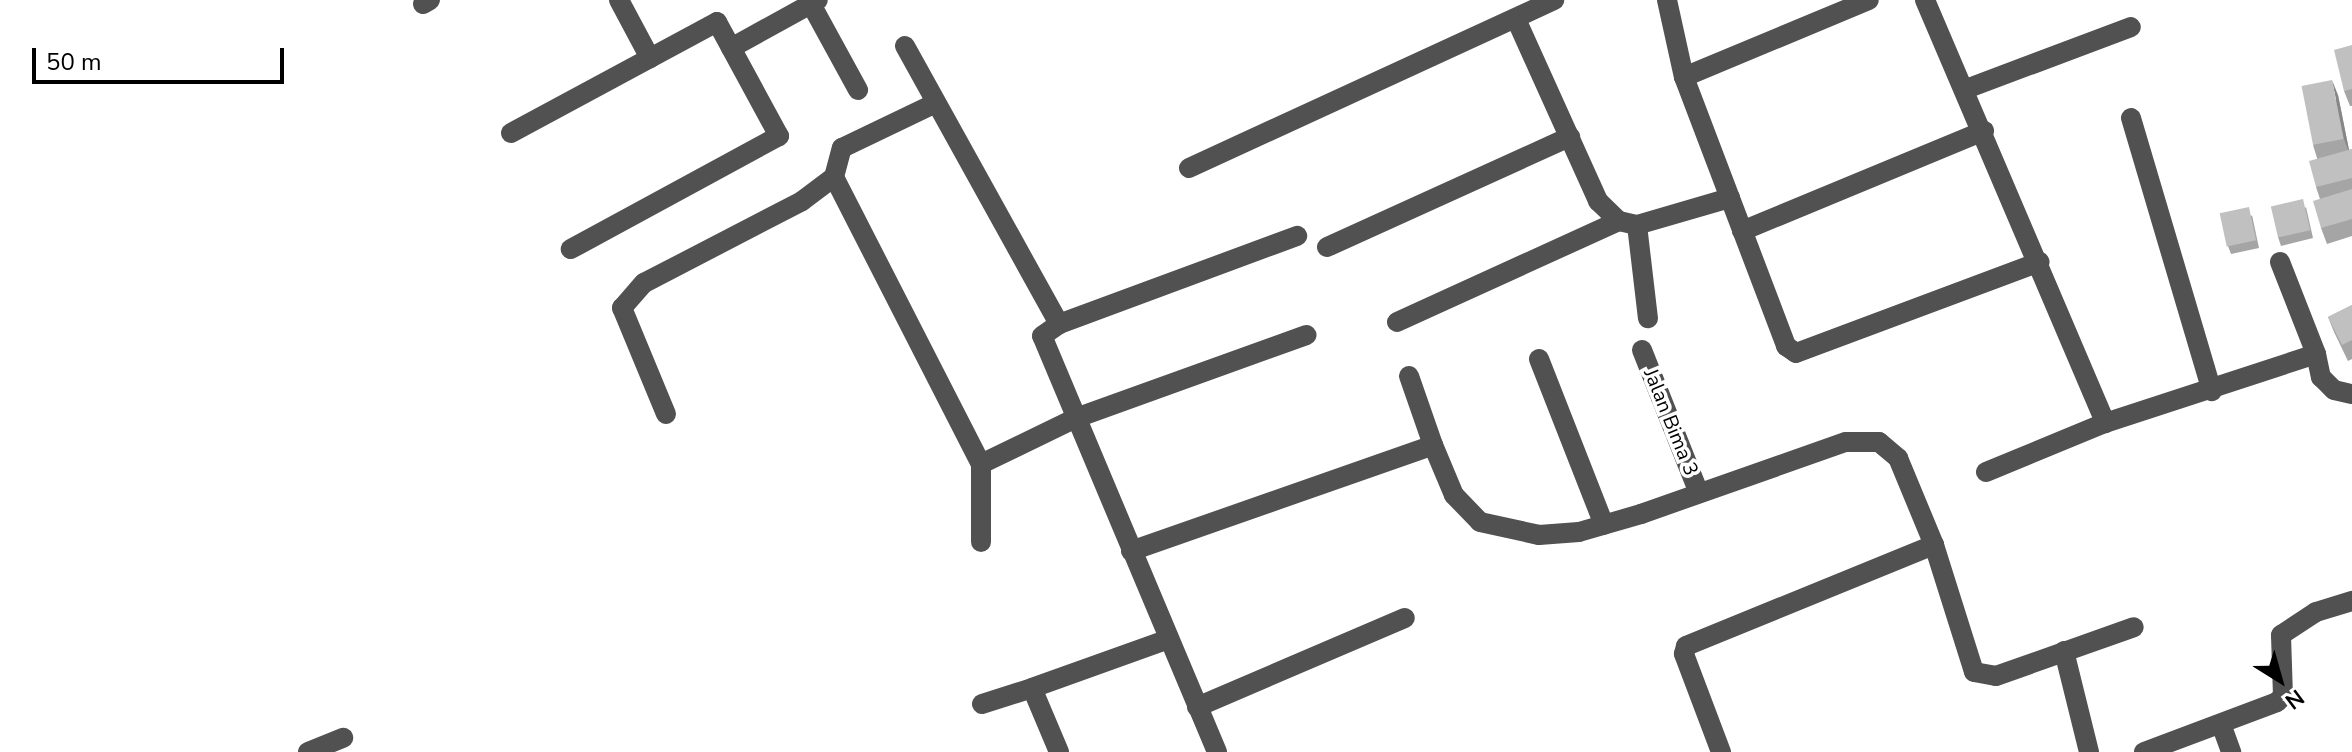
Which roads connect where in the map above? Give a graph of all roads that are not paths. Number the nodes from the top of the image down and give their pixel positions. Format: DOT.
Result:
graph roads {
  1 [pos="619,0"];
  2 [pos="1554,0"];
  3 [pos="1667,0"];
  4 [pos="1869,0"];
  5 [pos="1925,0"];
  6 [pos="814,2"];
  7 [pos="1525,10"];
  8 [pos="2131,27"];
  9 [pos="905,46"];
  10 [pos="731,48"];
  11 [pos="650,58"];
  12 [pos="1684,77"];
  13 [pos="1966,89"];
  14 [pos="858,90"];
  15 [pos="936,103"];
  16 [pos="2131,118"];
  17 [pos="1984,131"];
  18 [pos="511,133"];
  19 [pos="1570,137"];
  20 [pos="1189,168"];
  21 [pos="834,177"];
  22 [pos="1730,198"];
  23 [pos="1628,223"];
  24 [pos="1742,231"];
  25 [pos="1297,236"];
  26 [pos="1327,247"];
  27 [pos="571,249"];
  28 [pos="2040,262"];
  29 [pos="2280,262"];
  30 [pos="1648,318"];
  31 [pos="1397,322"];
  32 [pos="1059,324"];
  33 [pos="1306,335"];
  34 [pos="1642,350"];
  35 [pos="2316,354"];
  36 [pos="1539,359"];
  37 [pos="1409,376"];
  38 [pos="2212,391"];
  39 [pos="2352,394"];
  40 [pos="666,414"];
  41 [pos="1076,418"];
  42 [pos="2105,423"];
  43 [pos="1433,445"];
  44 [pos="981,464"];
  45 [pos="1986,472"];
  46 [pos="1699,493"];
  47 [pos="1604,525"];
  48 [pos="981,542"];
  49 [pos="1934,545"];
  50 [pos="1131,551"];
  51 [pos="2352,601"];
  52 [pos="1405,618"];
  53 [pos="2134,627"];
  54 [pos="1166,640"];
  55 [pos="2064,651"];
  56 [pos="1032,688"];
  57 [pos="982,704"];
  58 [pos="1197,707"];
  59 [pos="2221,724"];
  60 [pos="343,738"];
  61 [pos="308,752"];
  62 [pos="1059,752"];
  63 [pos="1217,752"];
  64 [pos="1721,752"];
  65 [pos="2089,752"];
  66 [pos="2144,752"];
  67 [pos="2231,752"];
  1 -- 11 [label="street"];
  2 -- 7 [label="street"];
  3 -- 12 [label="street"];
  4 -- 12 [label="street"];
  5 -- 13 [label="street"];
  6 -- 10 [label="street"];
  6 -- 14 [label="street"];
  7 -- 19 [label="street"];
  7 -- 20 [label="street"];
  8 -- 13 [label="street"];
  9 -- 15 [label="street"];
  10 -- 11 [label="street"];
  10 -- 27 [label="street"];
  11 -- 18 [label="street"];
  12 -- 22 [label="street"];
  13 -- 17 [label="street"];
  15 -- 21 [label="street"];
  15 -- 32 [label="street"];
  16 -- 38 [label="street"];
  17 -- 24 [label="street"];
  17 -- 28 [label="street"];
  19 -- 23 [label="street"];
  19 -- 26 [label="street"];
  21 -- 40 [label="street"];
  21 -- 44 [label="street"];
  22 -- 23 [label="street"];
  22 -- 24 [label="street"];
  23 -- 30 [label="street"];
  23 -- 31 [label="street"];
  24 -- 28 [label="street"];
  25 -- 32 [label="street"];
  28 -- 42 [label="street"];
  29 -- 35 [label="street"];
  32 -- 41 [label="street"];
  33 -- 41 [label="street"];
  34 -- 46 [label="street, Jalan Bima 3"];
  35 -- 38 [label="street"];
  35 -- 39 [label="street"];
  36 -- 47 [label="street"];
  37 -- 43 [label="street"];
  38 -- 42 [label="street"];
  41 -- 44 [label="street"];
  41 -- 50 [label="street"];
  42 -- 45 [label="street"];
  43 -- 47 [label="street"];
  43 -- 50 [label="street"];
  44 -- 48 [label="street"];
  46 -- 47 [label="street"];
  46 -- 49 [label="street"];
  49 -- 55 [label="street"];
  49 -- 64 [label="street"];
  50 -- 54 [label="street"];
  51 -- 59 [label="street"];
  52 -- 58 [label="street"];
  53 -- 55 [label="street"];
  54 -- 56 [label="street"];
  54 -- 58 [label="street"];
  55 -- 65 [label="street"];
  56 -- 57 [label="street"];
  56 -- 62 [label="street"];
  58 -- 63 [label="street"];
  59 -- 66 [label="street"];
  59 -- 67 [label="street"];
  60 -- 61 [label="street"];
}
